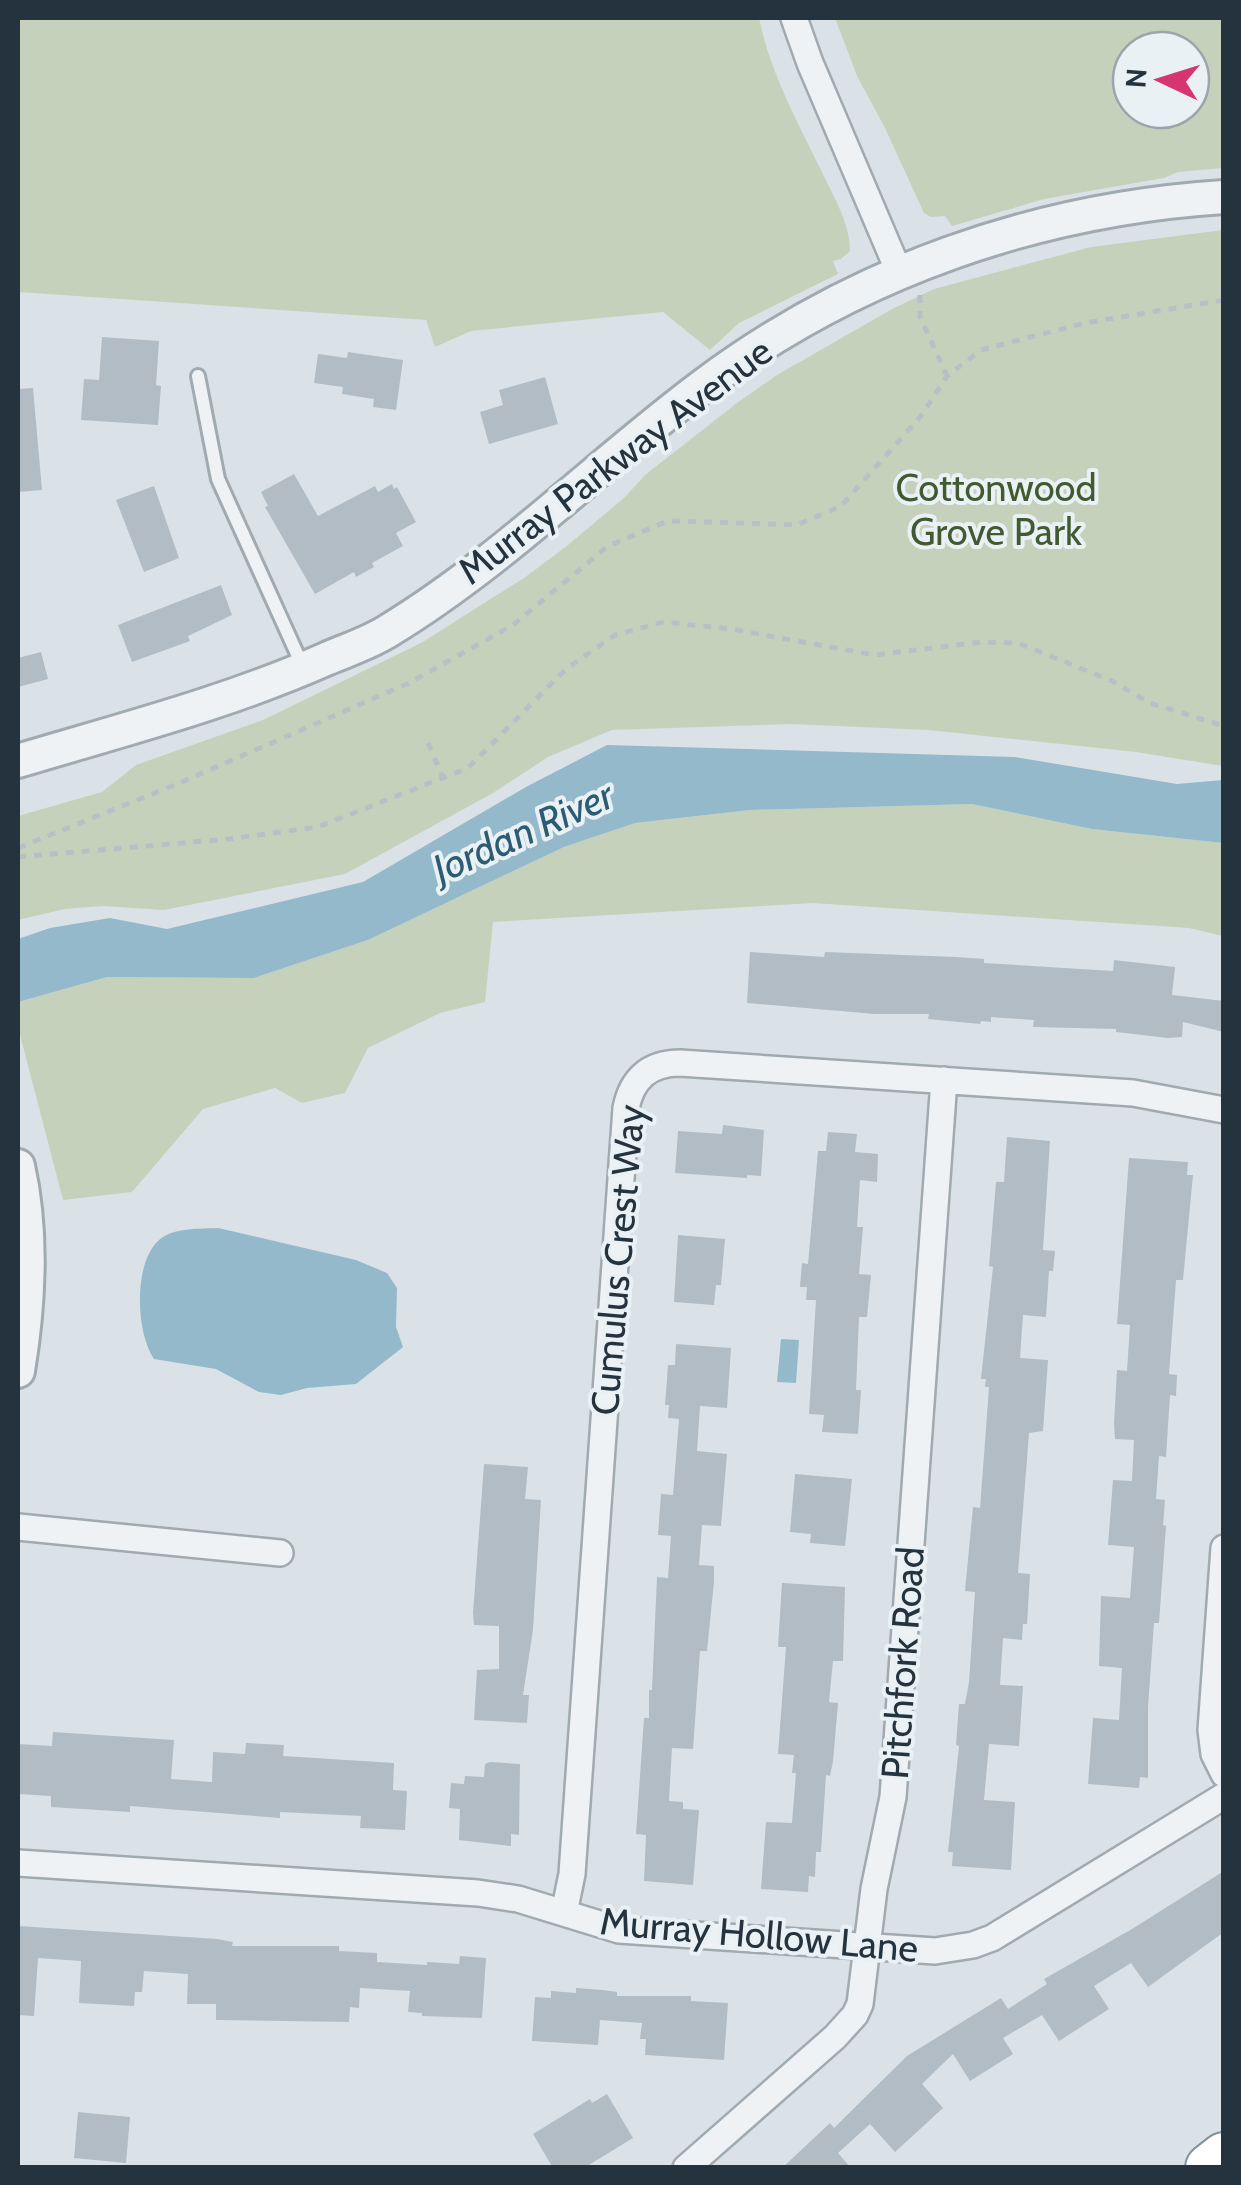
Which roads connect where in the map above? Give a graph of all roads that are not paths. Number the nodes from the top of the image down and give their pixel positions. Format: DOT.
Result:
graph roads {
  1 [pos="794,18"];
  2 [pos="1224,197"];
  3 [pos="909,283"];
  4 [pos="198,376"];
  5 [pos="304,669"];
  6 [pos="18,761"];
  7 [pos="944,1080"];
  8 [pos="1224,1110"];
  9 [pos="18,1166"];
  10 [pos="18,1371"];
  11 [pos="18,1527"];
  12 [pos="1224,1548"];
  13 [pos="280,1553"];
  14 [pos="1224,1774"];
  15 [pos="1224,1796"];
  16 [pos="18,1863"];
  17 [pos="564,1913"];
  18 [pos="867,1948"];
  19 [pos="1224,2156"];
  20 [pos="686,2168"];
  21 [pos="1210,2168"];
  1 -- 3 [label="street"];
  2 -- 3 [label="street, Murray Parkway Avenue"];
  3 -- 5 [label="street, Murray Parkway Avenue"];
  4 -- 5 [label="lane"];
  5 -- 6 [label="street, Murray Parkway Avenue"];
  7 -- 8 [label="street, Cumulus Crest Way"];
  7 -- 17 [label="street, Cumulus Crest Way"];
  7 -- 18 [label="street, Pitchfork Road"];
  9 -- 10 [label="street"];
  11 -- 13 [label="street"];
  12 -- 14 [label="street"];
  15 -- 18 [label="street, Murray Hollow Lane"];
  16 -- 17 [label="street, Murray Hollow Lane"];
  17 -- 18 [label="street, Murray Hollow Lane"];
  18 -- 20 [label="street, Pitchfork Road"];
  19 -- 21 [label="highway"];
}
